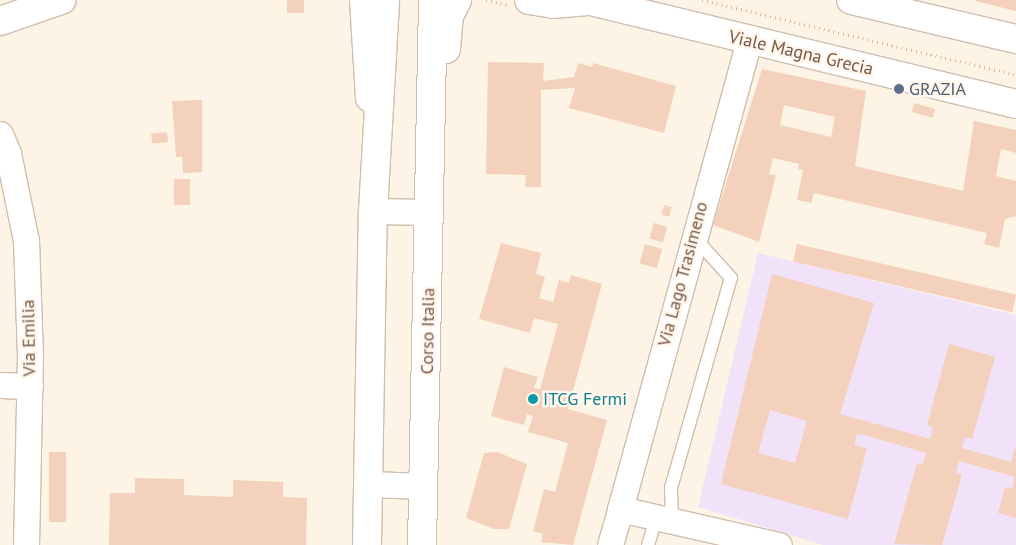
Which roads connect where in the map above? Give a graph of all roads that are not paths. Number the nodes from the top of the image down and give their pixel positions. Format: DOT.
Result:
graph roads {
  1 [pos="61,0"];
  2 [pos="364,0"];
  3 [pos="385,0"];
  4 [pos="433,0"];
  5 [pos="457,0"];
  6 [pos="529,0"];
  7 [pos="586,0"];
  8 [pos="851,0"];
  9 [pos="0,21"];
  10 [pos="1016,39"];
  11 [pos="749,40"];
  12 [pos="1016,104"];
  13 [pos="432,118"];
  14 [pos="378,123"];
  15 [pos="0,134"];
  16 [pos="373,211"];
  17 [pos="430,212"];
  18 [pos="693,236"];
  19 [pos="0,385"];
  20 [pos="30,386"];
  21 [pos="369,484"];
  22 [pos="424,486"];
  23 [pos="620,509"];
  24 [pos="665,517"];
  25 [pos="26,545"];
  26 [pos="367,545"];
  27 [pos="422,545"];
  28 [pos="610,545"];
  29 [pos="648,545"];
  30 [pos="779,545"];
  1 -- 9 [label="street"];
  2 -- 14 [label="street"];
  3 -- 14 [label="street"];
  4 -- 13 [label="street, Corso Italia"];
  5 -- 13 [label="street, Corso Italia"];
  6 -- 7 [label="street, Viale Magna Grecia"];
  7 -- 11 [label="street, Viale Magna Grecia"];
  8 -- 10 [label="street"];
  11 -- 12 [label="street, Viale Magna Grecia"];
  11 -- 18 [label="street, Via Lago Trasimeno"];
  13 -- 17 [label="street, Corso Italia"];
  14 -- 16 [label="street"];
  15 -- 20 [label="street, Via Emilia"];
  16 -- 17 [label="street"];
  16 -- 21 [label="street"];
  17 -- 22 [label="street, Corso Italia"];
  18 -- 23 [label="street, Via Lago Trasimeno"];
  18 -- 24 [label="lane"];
  19 -- 20 [label="street"];
  20 -- 25 [label="street, Via Emilia"];
  21 -- 22 [label="street"];
  21 -- 26 [label="street"];
  22 -- 27 [label="street, Corso Italia"];
  23 -- 24 [label="street"];
  23 -- 28 [label="street, Via Lago Trasimeno"];
  24 -- 29 [label="lane"];
  24 -- 30 [label="street"];
}
